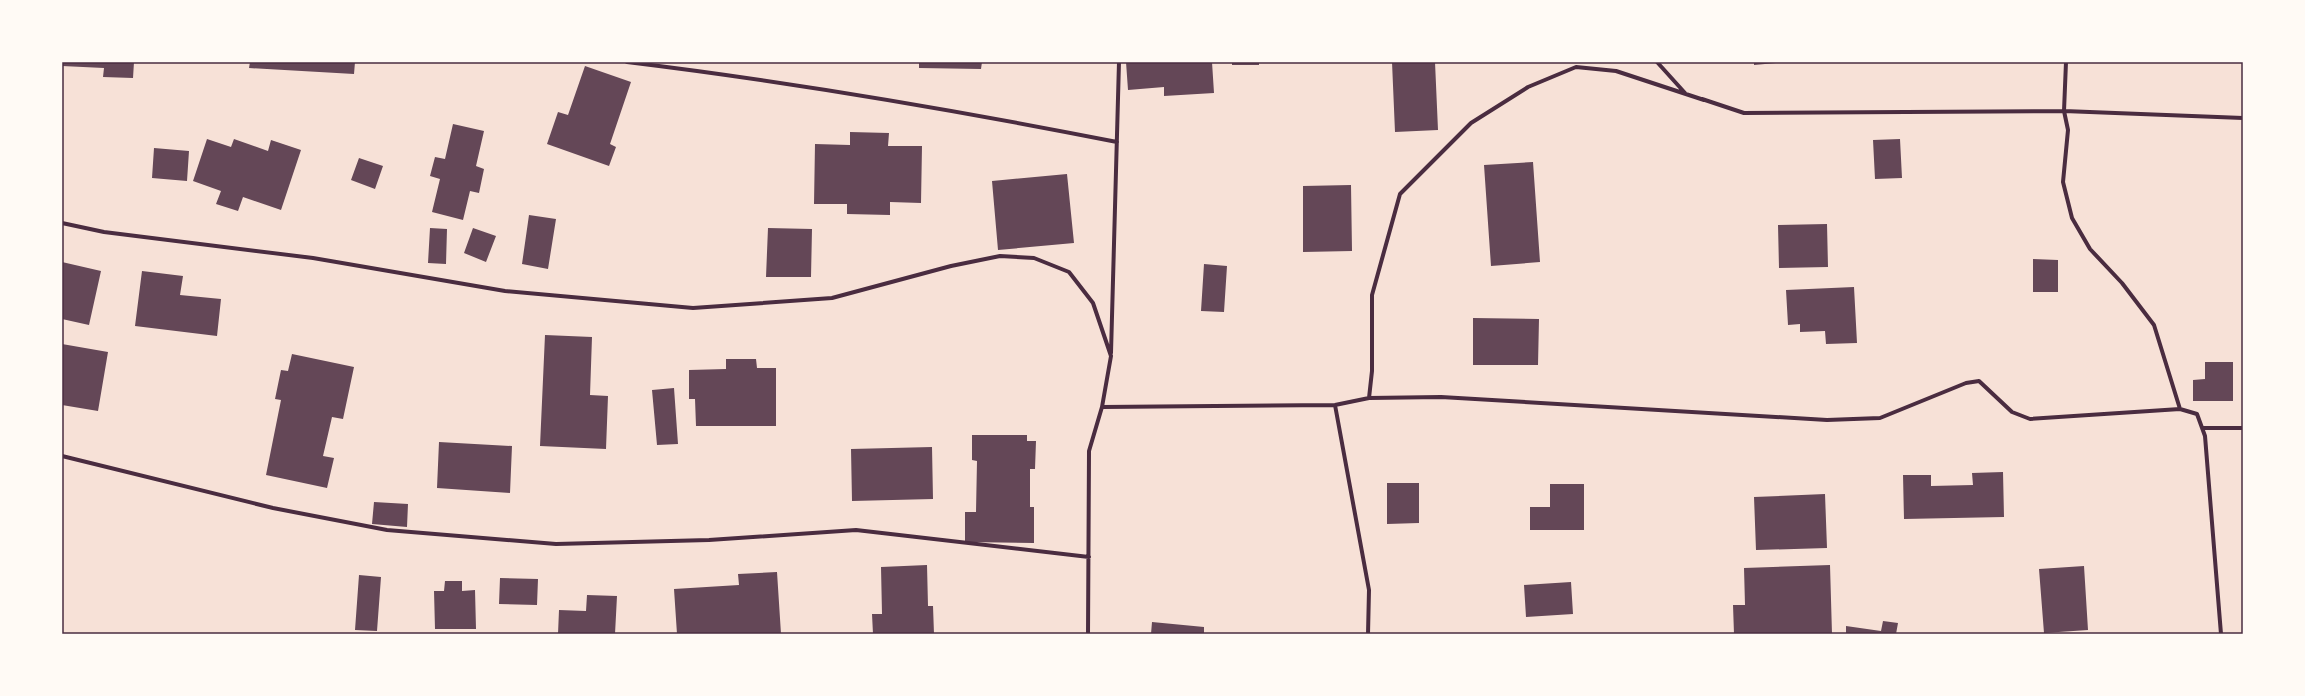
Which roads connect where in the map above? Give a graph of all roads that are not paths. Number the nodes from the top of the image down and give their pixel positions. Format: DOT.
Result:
graph roads {
  1 [pos="627,62"];
  2 [pos="1119,62"];
  3 [pos="1657,62"];
  4 [pos="2066,62"];
  5 [pos="1704,100"];
  6 [pos="2064,111"];
  7 [pos="2243,118"];
  8 [pos="1117,142"];
  9 [pos="62,223"];
  10 [pos="1111,356"];
  11 [pos="1369,398"];
  12 [pos="1335,405"];
  13 [pos="1102,408"];
  14 [pos="2180,409"];
  15 [pos="2202,428"];
  16 [pos="2243,428"];
  17 [pos="62,456"];
  18 [pos="1089,557"];
  19 [pos="1088,634"];
  20 [pos="1368,634"];
  21 [pos="2221,634"];
  1 -- 8 [label="street"];
  2 -- 8 [label="street"];
  3 -- 5 [label="street"];
  4 -- 6 [label="street"];
  5 -- 6 [label="street"];
  5 -- 11 [label="street"];
  6 -- 7 [label="street"];
  6 -- 14 [label="street"];
  8 -- 10 [label="street"];
  9 -- 10 [label="street"];
  10 -- 13 [label="street"];
  11 -- 12 [label="street"];
  11 -- 14 [label="street"];
  12 -- 13 [label="street"];
  12 -- 20 [label="street"];
  13 -- 18 [label="street"];
  14 -- 15 [label="street"];
  15 -- 16 [label="street"];
  15 -- 21 [label="street"];
  17 -- 18 [label="street"];
  18 -- 19 [label="street"];
}
